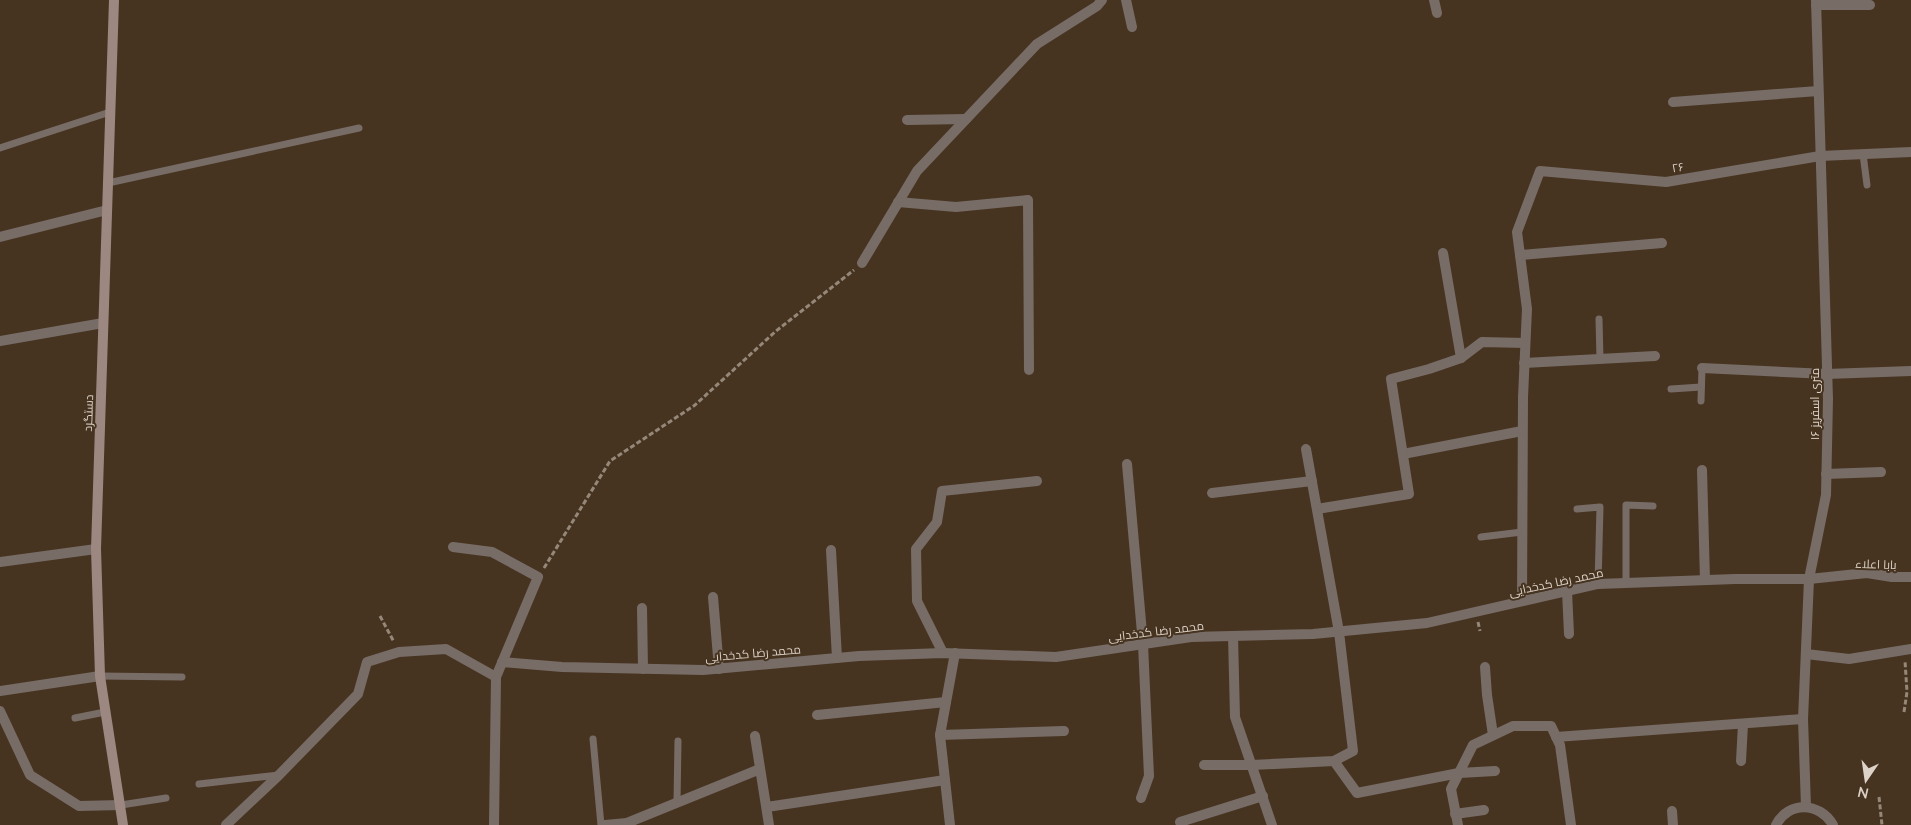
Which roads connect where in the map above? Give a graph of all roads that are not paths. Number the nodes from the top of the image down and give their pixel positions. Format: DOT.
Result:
graph roads {
  1 [pos="114,0"];
  2 [pos="1102,0"];
  3 [pos="1126,0"];
  4 [pos="1434,0"];
  5 [pos="1816,3"];
  6 [pos="1870,6"];
  7 [pos="1437,13"];
  8 [pos="1132,27"];
  9 [pos="1818,91"];
  10 [pos="1673,102"];
  11 [pos="110,112"];
  12 [pos="966,119"];
  13 [pos="906,120"];
  14 [pos="359,128"];
  15 [pos="0,148"];
  16 [pos="1911,152"];
  17 [pos="1863,154"];
  18 [pos="1820,156"];
  19 [pos="108,182"];
  20 [pos="1867,185"];
  21 [pos="898,202"];
  22 [pos="107,210"];
  23 [pos="0,237"];
  24 [pos="1662,243"];
  25 [pos="1444,253"];
  26 [pos="1520,255"];
  27 [pos="862,263"];
  28 [pos="1599,318"];
  29 [pos="103,322"];
  30 [pos="0,341"];
  31 [pos="1525,343"];
  32 [pos="1655,356"];
  33 [pos="1461,358"];
  34 [pos="1600,359"];
  35 [pos="1524,363"];
  36 [pos="1702,368"];
  37 [pos="1029,370"];
  38 [pos="1911,371"];
  39 [pos="1827,374"];
  40 [pos="1701,387"];
  41 [pos="1671,389"];
  42 [pos="1701,401"];
  43 [pos="1522,431"];
  44 [pos="1306,450"];
  45 [pos="1403,454"];
  46 [pos="1127,464"];
  47 [pos="1702,470"];
  48 [pos="1881,472"];
  49 [pos="1826,474"];
  50 [pos="1037,481"];
  51 [pos="1312,481"];
  52 [pos="1212,494"];
  53 [pos="1653,506"];
  54 [pos="1317,509"];
  55 [pos="1577,510"];
  56 [pos="1522,532"];
  57 [pos="1481,537"];
  58 [pos="453,548"];
  59 [pos="96,549"];
  60 [pos="831,550"];
  61 [pos="0,562"];
  62 [pos="1911,577"];
  63 [pos="1809,579"];
  64 [pos="1705,580"];
  65 [pos="1626,583"];
  66 [pos="1598,584"];
  67 [pos="1567,591"];
  68 [pos="713,597"];
  69 [pos="1522,601"];
  70 [pos="642,608"];
  71 [pos="1339,632"];
  72 [pos="1569,634"];
  73 [pos="1233,636"];
  74 [pos="1143,644"];
  75 [pos="1908,650"];
  76 [pos="942,653"];
  77 [pos="955,653"];
  78 [pos="1806,654"];
  79 [pos="837,658"];
  80 [pos="502,662"];
  81 [pos="1485,667"];
  82 [pos="643,669"];
  83 [pos="719,669"];
  84 [pos="100,676"];
  85 [pos="182,677"];
  86 [pos="496,677"];
  87 [pos="0,692"];
  88 [pos="946,702"];
  89 [pos="0,710"];
  90 [pos="105,712"];
  91 [pos="817,715"];
  92 [pos="75,718"];
  93 [pos="1803,719"];
  94 [pos="1743,724"];
  95 [pos="1064,731"];
  96 [pos="940,735"];
  97 [pos="1493,735"];
  98 [pos="755,736"];
  99 [pos="1556,737"];
  100 [pos="593,738"];
  101 [pos="678,741"];
  102 [pos="1334,761"];
  103 [pos="1741,761"];
  104 [pos="1204,764"];
  105 [pos="1252,765"];
  106 [pos="760,768"];
  107 [pos="1495,771"];
  108 [pos="1459,773"];
  109 [pos="279,775"];
  110 [pos="945,780"];
  111 [pos="199,784"];
  112 [pos="1262,796"];
  113 [pos="166,798"];
  114 [pos="1141,798"];
  115 [pos="677,802"];
  116 [pos="121,805"];
  117 [pos="766,807"];
  118 [pos="1806,807"];
  119 [pos="1484,810"];
  120 [pos="1672,811"];
  121 [pos="1456,814"];
  122 [pos="1180,822"];
  123 [pos="627,824"];
  124 [pos="122,825"];
  125 [pos="226,825"];
  126 [pos="494,825"];
  127 [pos="601,825"];
  128 [pos="605,825"];
  129 [pos="769,825"];
  130 [pos="950,825"];
  131 [pos="1272,825"];
  132 [pos="1458,825"];
  133 [pos="1571,825"];
  134 [pos="1673,825"];
  135 [pos="1776,825"];
  136 [pos="1833,825"];
  1 -- 11 [label="main road, دستگرد"];
  2 -- 12 [label="street"];
  3 -- 8 [label="street"];
  4 -- 7 [label="street"];
  5 -- 6 [label="street"];
  5 -- 9 [label="street, ۱۶ متری اسفریز"];
  9 -- 10 [label="street"];
  9 -- 18 [label="street, ۱۶ متری اسفریز"];
  11 -- 15 [label="lane"];
  11 -- 19 [label="main road, دستگرد"];
  12 -- 13 [label="street"];
  12 -- 21 [label="street"];
  14 -- 19 [label="lane"];
  16 -- 17 [label="street, ۲۶"];
  17 -- 18 [label="street, ۲۶"];
  17 -- 20 [label="lane"];
  18 -- 26 [label="street, ۲۶"];
  18 -- 39 [label="street, ۱۶ متری اسفریز"];
  19 -- 22 [label="main road, دستگرد"];
  21 -- 27 [label="street"];
  21 -- 37 [label="street"];
  22 -- 23 [label="street"];
  22 -- 29 [label="main road, دستگرد"];
  24 -- 26 [label="street"];
  25 -- 33 [label="street"];
  26 -- 31 [label="street"];
  28 -- 34 [label="lane"];
  29 -- 30 [label="street"];
  29 -- 59 [label="main road, دستگرد"];
  31 -- 33 [label="street"];
  31 -- 35 [label="street"];
  32 -- 34 [label="street"];
  33 -- 45 [label="street"];
  34 -- 35 [label="street"];
  35 -- 43 [label="street"];
  36 -- 39 [label="street"];
  36 -- 40 [label="lane"];
  38 -- 39 [label="street"];
  39 -- 49 [label="street, ۱۶ متری اسفریز"];
  40 -- 41 [label="lane"];
  40 -- 42 [label="lane"];
  43 -- 45 [label="street"];
  43 -- 56 [label="street"];
  44 -- 51 [label="street"];
  45 -- 54 [label="street"];
  46 -- 74 [label="street"];
  47 -- 64 [label="street"];
  48 -- 49 [label="street"];
  49 -- 63 [label="street, ۱۶ متری اسفریز"];
  50 -- 76 [label="street"];
  51 -- 52 [label="street"];
  51 -- 54 [label="street"];
  53 -- 65 [label="lane"];
  54 -- 71 [label="street"];
  55 -- 66 [label="lane"];
  56 -- 57 [label="lane"];
  56 -- 69 [label="street"];
  58 -- 80 [label="street"];
  59 -- 61 [label="street"];
  59 -- 84 [label="main road, دستگرد"];
  60 -- 79 [label="street"];
  62 -- 63 [label="street, بابا اعلاء"];
  63 -- 64 [label="street, محمد رضا کدخدایی"];
  63 -- 78 [label="street, ۱۶ متری اسفریز"];
  64 -- 65 [label="street, محمد رضا کدخدایی"];
  65 -- 66 [label="street, محمد رضا کدخدایی"];
  66 -- 67 [label="street, محمد رضا کدخدایی"];
  67 -- 69 [label="street, محمد رضا کدخدایی"];
  67 -- 72 [label="street"];
  68 -- 83 [label="street"];
  69 -- 71 [label="street, محمد رضا کدخدایی"];
  70 -- 82 [label="street"];
  71 -- 73 [label="street, محمد رضا کدخدایی"];
  71 -- 102 [label="street"];
  73 -- 74 [label="street, محمد رضا کدخدایی"];
  73 -- 105 [label="street"];
  74 -- 77 [label="street, محمد رضا کدخدایی"];
  74 -- 114 [label="street"];
  75 -- 78 [label="street"];
  76 -- 77 [label="street, محمد رضا کدخدایی"];
  76 -- 79 [label="street, محمد رضا کدخدایی"];
  77 -- 88 [label="street"];
  78 -- 93 [label="street, ۱۶ متری اسفریز"];
  79 -- 83 [label="street, محمد رضا کدخدایی"];
  80 -- 82 [label="street, محمد رضا کدخدایی"];
  80 -- 86 [label="street"];
  81 -- 97 [label="street"];
  82 -- 83 [label="street, محمد رضا کدخدایی"];
  84 -- 85 [label="lane"];
  84 -- 87 [label="street"];
  84 -- 90 [label="main road, دستگرد"];
  86 -- 109 [label="street"];
  86 -- 126 [label="street"];
  88 -- 91 [label="street"];
  88 -- 96 [label="street"];
  89 -- 116 [label="street"];
  90 -- 92 [label="lane"];
  90 -- 116 [label="main road, دستگرد"];
  93 -- 94 [label="street"];
  93 -- 118 [label="street, ۱۶ متری اسفریز"];
  94 -- 99 [label="street"];
  94 -- 103 [label="street"];
  95 -- 96 [label="street"];
  96 -- 110 [label="street"];
  97 -- 99 [label="street"];
  97 -- 108 [label="street"];
  98 -- 106 [label="street"];
  99 -- 133 [label="street"];
  100 -- 127 [label="lane"];
  101 -- 115 [label="lane"];
  102 -- 105 [label="street"];
  102 -- 108 [label="street"];
  104 -- 105 [label="street"];
  105 -- 112 [label="street"];
  106 -- 115 [label="street"];
  106 -- 117 [label="street"];
  107 -- 108 [label="street"];
  108 -- 121 [label="street"];
  109 -- 111 [label="lane"];
  109 -- 125 [label="street"];
  110 -- 117 [label="street"];
  110 -- 130 [label="street"];
  112 -- 122 [label="street"];
  112 -- 131 [label="street"];
  113 -- 116 [label="lane"];
  115 -- 123 [label="street"];
  116 -- 124 [label="main road, دستگرد"];
  117 -- 129 [label="street"];
  118 -- 135 [label="street"];
  118 -- 136 [label="street"];
  119 -- 121 [label="street"];
  120 -- 134 [label="street"];
  121 -- 132 [label="street"];
  123 -- 128 [label="street"];
}
